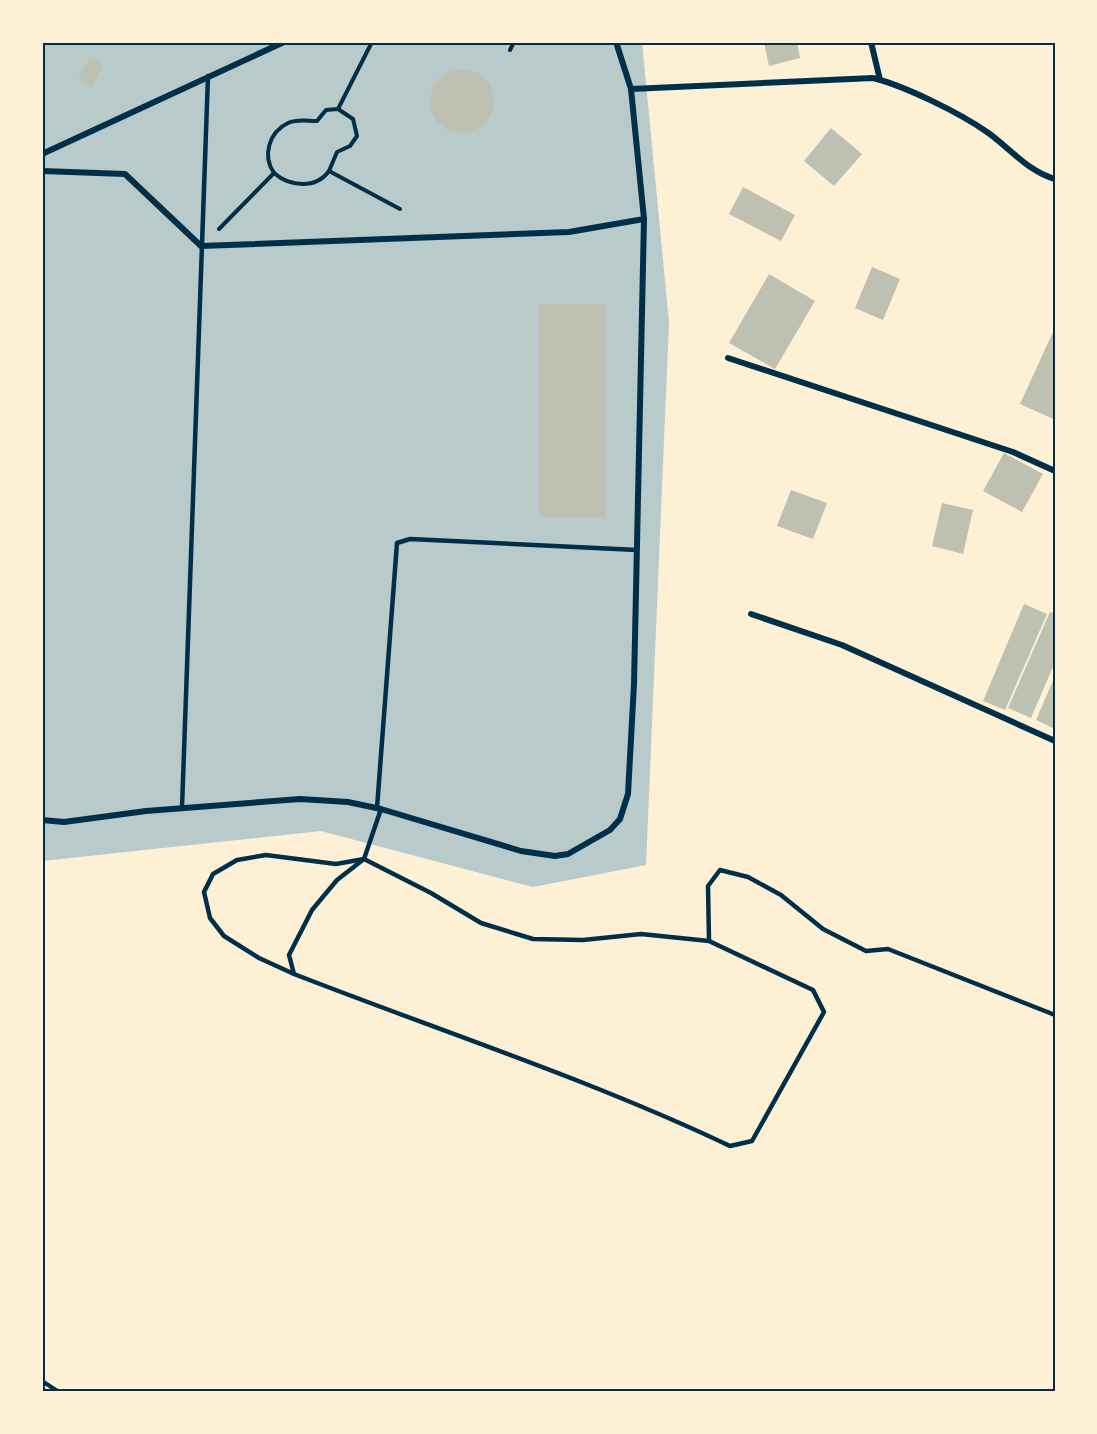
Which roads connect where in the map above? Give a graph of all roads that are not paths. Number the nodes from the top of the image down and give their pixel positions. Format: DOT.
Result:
graph roads {
  1 [pos="284,42"];
  2 [pos="616,42"];
  3 [pos="871,42"];
  4 [pos="208,76"];
  5 [pos="880,80"];
  6 [pos="631,89"];
  7 [pos="42,154"];
  8 [pos="42,171"];
  9 [pos="1055,179"];
  10 [pos="644,219"];
  11 [pos="201,246"];
  12 [pos="728,358"];
  13 [pos="1055,471"];
  14 [pos="637,550"];
  15 [pos="751,614"];
  16 [pos="1055,741"];
  17 [pos="182,808"];
  18 [pos="379,809"];
  19 [pos="42,820"];
  20 [pos="364,859"];
  21 [pos="709,942"];
  22 [pos="294,974"];
  23 [pos="1055,1016"];
  1 -- 4 [label="street"];
  2 -- 6 [label="street"];
  3 -- 5 [label="street"];
  4 -- 7 [label="street"];
  4 -- 11 [label="lane"];
  5 -- 6 [label="street"];
  5 -- 9 [label="street"];
  6 -- 10 [label="street"];
  8 -- 11 [label="street"];
  10 -- 11 [label="street"];
  10 -- 14 [label="street"];
  11 -- 17 [label="lane"];
  12 -- 13 [label="street"];
  14 -- 18 [label="lane"];
  14 -- 18 [label="street"];
  15 -- 16 [label="street"];
  17 -- 18 [label="street"];
  17 -- 19 [label="street"];
  18 -- 20 [label="lane"];
  20 -- 21 [label="lane"];
  20 -- 22 [label="lane"];
  20 -- 22 [label="lane"];
  21 -- 22 [label="lane"];
  21 -- 23 [label="lane"];
}
